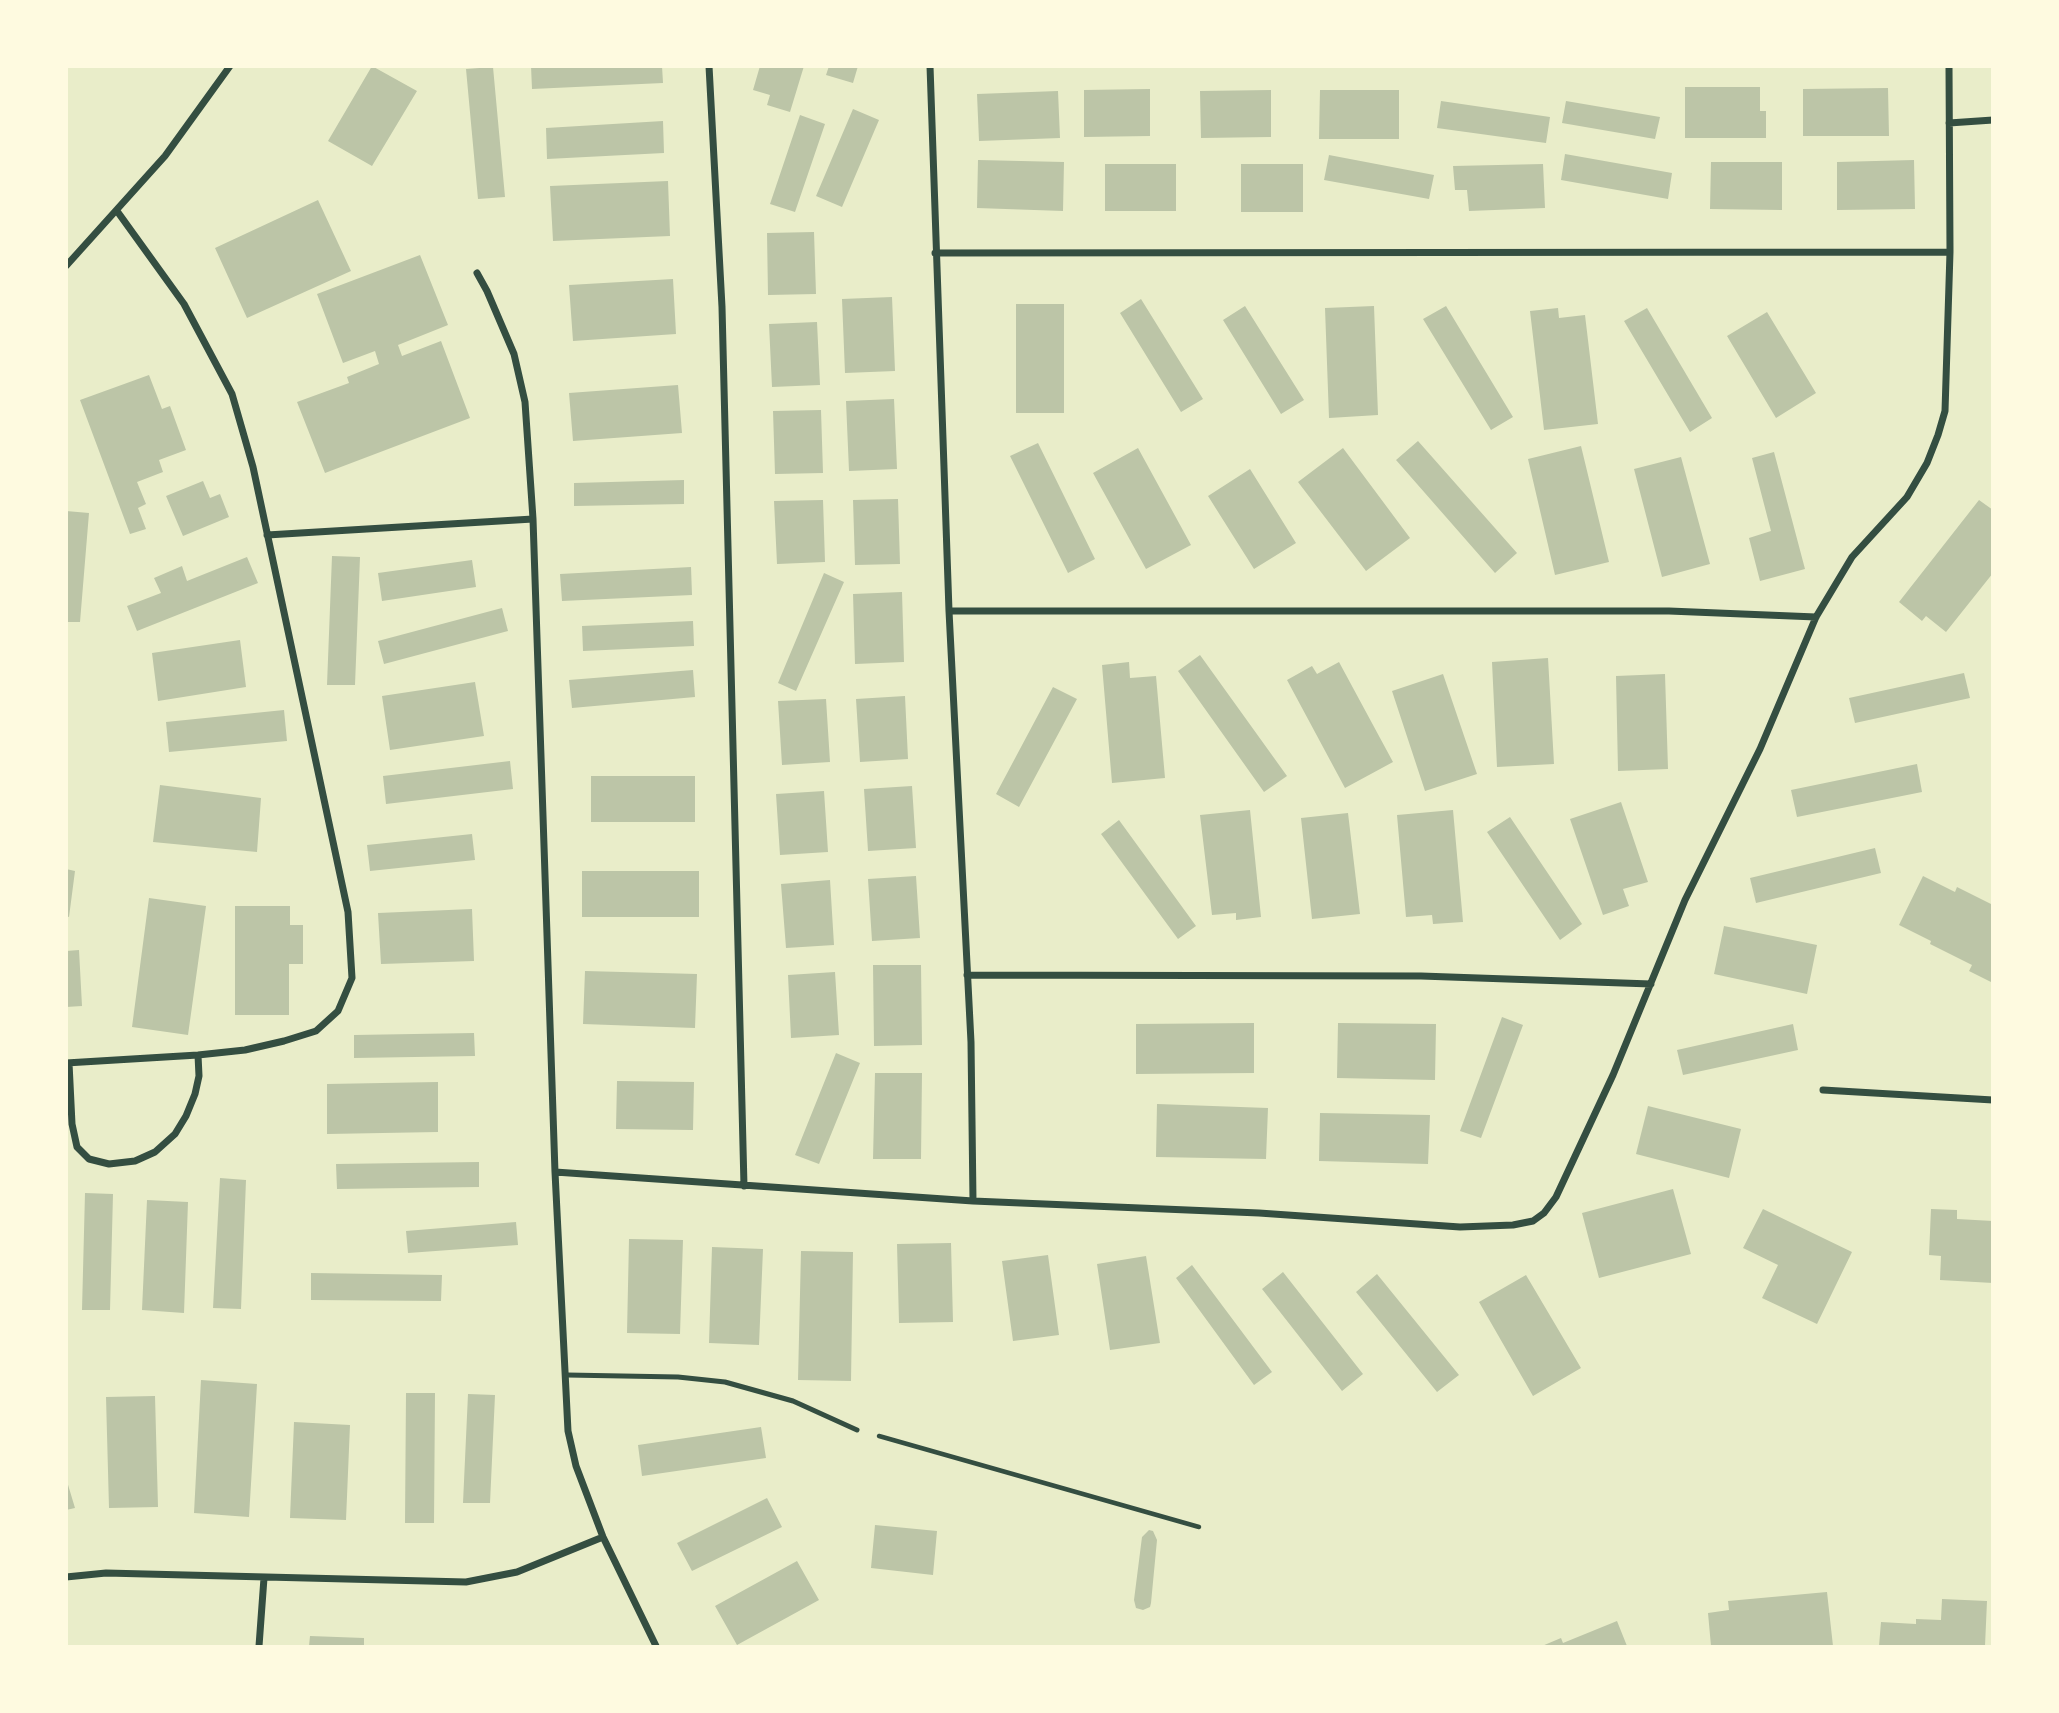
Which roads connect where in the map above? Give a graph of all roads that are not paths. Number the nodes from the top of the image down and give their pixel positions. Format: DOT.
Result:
graph roads {
  1 [pos="230,66"];
  2 [pos="709,66"];
  3 [pos="930,66"];
  4 [pos="1949,66"];
  5 [pos="1993,120"];
  6 [pos="1949,123"];
  7 [pos="117,211"];
  8 [pos="935,253"];
  9 [pos="1950,253"];
  10 [pos="66,266"];
  11 [pos="477,273"];
  12 [pos="533,519"];
  13 [pos="267,535"];
  14 [pos="949,611"];
  15 [pos="1816,618"];
  16 [pos="967,975"];
  17 [pos="1651,984"];
  18 [pos="198,1055"];
  19 [pos="68,1063"];
  20 [pos="1823,1090"];
  21 [pos="1993,1100"];
  22 [pos="555,1172"];
  23 [pos="744,1186"];
  24 [pos="973,1201"];
  25 [pos="567,1376"];
  26 [pos="858,1430"];
  27 [pos="603,1537"];
  28 [pos="66,1577"];
  29 [pos="264,1578"];
  30 [pos="259,1647"];
  31 [pos="656,1647"];
  1 -- 7 [label="street"];
  2 -- 23 [label="street"];
  3 -- 8 [label="street"];
  4 -- 6 [label="street"];
  5 -- 6 [label="street"];
  6 -- 9 [label="street"];
  7 -- 10 [label="street"];
  7 -- 13 [label="street"];
  8 -- 9 [label="street"];
  8 -- 14 [label="street"];
  9 -- 15 [label="street"];
  11 -- 12 [label="street"];
  12 -- 13 [label="street"];
  12 -- 22 [label="street"];
  13 -- 18 [label="street"];
  14 -- 15 [label="street"];
  14 -- 16 [label="street"];
  15 -- 17 [label="street"];
  16 -- 17 [label="street"];
  16 -- 24 [label="street"];
  17 -- 24 [label="street"];
  18 -- 19 [label="street"];
  18 -- 19 [label="street"];
  20 -- 21 [label="street"];
  22 -- 23 [label="street"];
  22 -- 25 [label="street"];
  23 -- 24 [label="street"];
  25 -- 26 [label="lane"];
  25 -- 27 [label="street"];
  27 -- 29 [label="street"];
  27 -- 31 [label="street"];
  28 -- 29 [label="street"];
  29 -- 30 [label="street"];
}
